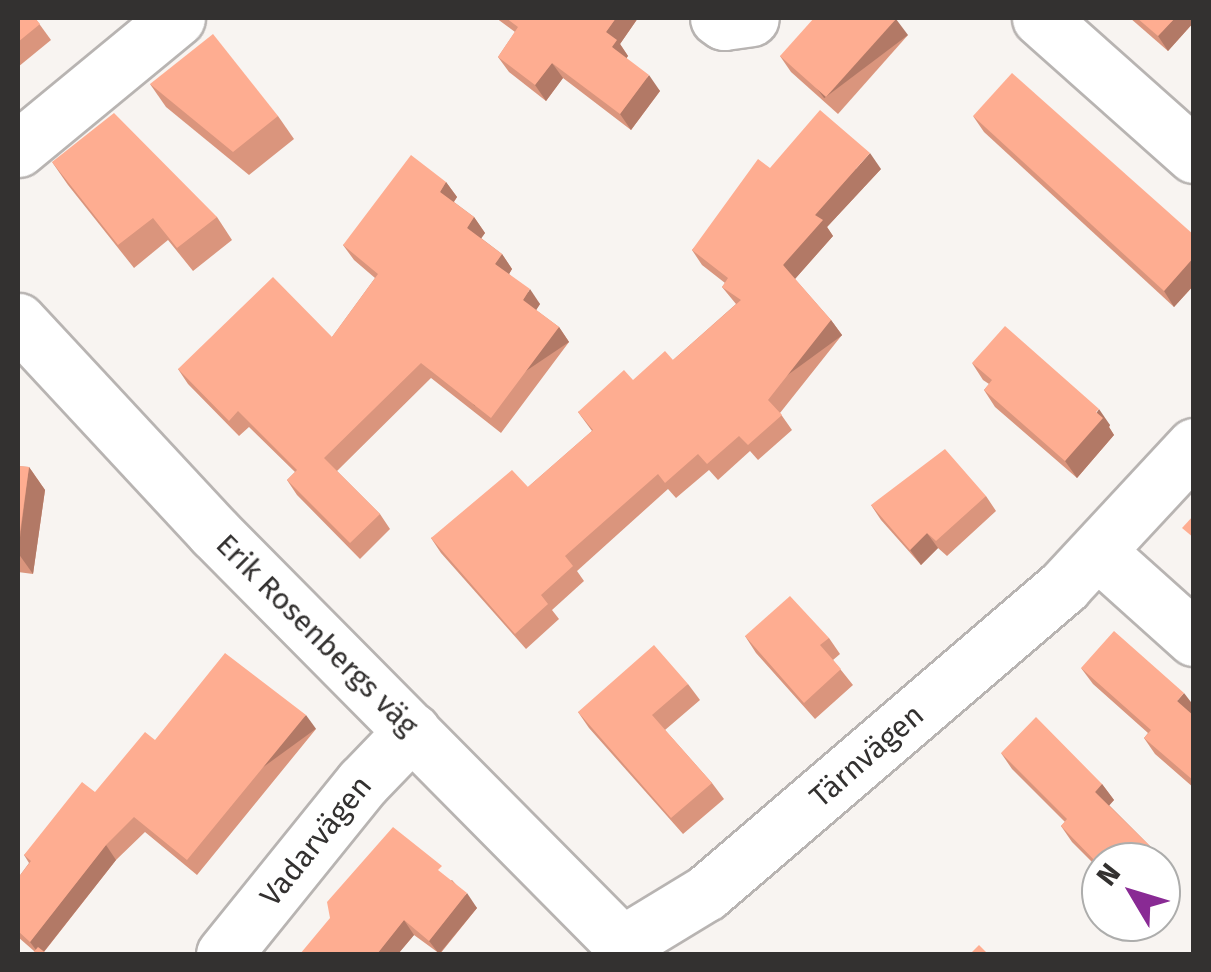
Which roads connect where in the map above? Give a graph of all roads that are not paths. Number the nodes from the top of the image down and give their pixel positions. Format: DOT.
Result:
graph roads {
  1 [pos="176,18"];
  2 [pos="718,18"];
  3 [pos="751,18"];
  4 [pos="1040,18"];
  5 [pos="18,149"];
  6 [pos="1194,155"];
  7 [pos="18,321"];
  8 [pos="1194,446"];
  9 [pos="1098,552"];
  10 [pos="1194,638"];
  11 [pos="412,731"];
  12 [pos="627,949"];
  13 [pos="224,954"];
  1 -- 5 [label="street"];
  2 -- 3 [label="street"];
  4 -- 6 [label="street"];
  7 -- 11 [label="street, Erik Rosenbergs väg"];
  8 -- 9 [label="street, Tärnvägen"];
  9 -- 10 [label="street"];
  9 -- 12 [label="street, Tärnvägen"];
  11 -- 12 [label="street, Erik Rosenbergs väg"];
  11 -- 13 [label="street, Vadarvägen"];
}
